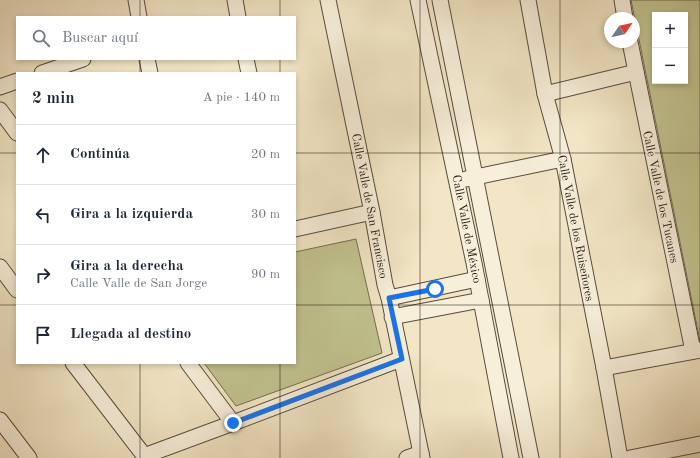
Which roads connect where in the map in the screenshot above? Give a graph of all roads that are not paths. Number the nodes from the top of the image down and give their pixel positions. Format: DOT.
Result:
graph roads {
  1 [pos="136,0"];
  2 [pos="235,0"];
  3 [pos="328,0"];
  4 [pos="418,0"];
  5 [pos="440,0"];
  6 [pos="528,0"];
  7 [pos="622,0"];
  8 [pos="624,12"];
  9 [pos="139,16"];
  10 [pos="238,16"];
  11 [pos="631,48"];
  12 [pos="80,60"];
  13 [pos="147,60"];
  14 [pos="246,60"];
  15 [pos="45,72"];
  16 [pos="150,72"];
  17 [pos="249,72"];
  18 [pos="636,72"];
  19 [pos="16,81"];
  20 [pos="0,87"];
  21 [pos="546,94"];
  22 [pos="0,110"];
  23 [pos="16,132"];
  24 [pos="563,159"];
  25 [pos="475,177"];
  26 [pos="457,181"];
  27 [pos="372,212"];
  28 [pos="296,229"];
  29 [pos="492,260"];
  30 [pos="474,263"];
  31 [pos="477,279"];
  32 [pos="389,298"];
  33 [pos="480,300"];
  34 [pos="392,317"];
  35 [pos="697,351"];
  36 [pos="402,359"];
  37 [pos="74,364"];
  38 [pos="189,364"];
  39 [pos="604,368"];
  40 [pos="0,420"];
  41 [pos="233,423"];
  42 [pos="700,444"];
  43 [pos="416,456"];
  44 [pos="145,457"];
  45 [pos="29,458"];
  46 [pos="511,458"];
  47 [pos="531,458"];
  48 [pos="620,458"];
  49 [pos="630,458"];
  1 -- 9 [label="street"];
  2 -- 10 [label="street"];
  3 -- 27 [label="street, Calle Valle de San Francisco"];
  4 -- 26 [label="street, Calle Valle de México"];
  5 -- 25 [label="street, Calle Valle de México"];
  6 -- 21 [label="street, Calle Valle de los Ruiseñores"];
  7 -- 8 [label="street"];
  11 -- 18 [label="street, Calle Valle de los Tucanes"];
  12 -- 15 [label="street"];
  13 -- 16 [label="street"];
  14 -- 17 [label="street"];
  18 -- 21 [label="street"];
  18 -- 35 [label="street, Calle Valle de los Tucanes"];
  19 -- 20 [label="street"];
  21 -- 24 [label="street, Calle Valle de los Ruiseñores"];
  22 -- 23 [label="street"];
  24 -- 25 [label="street"];
  24 -- 39 [label="street, Calle Valle de los Ruiseñores"];
  25 -- 26 [label="street"];
  25 -- 29 [label="street, Calle Valle de México"];
  26 -- 30 [label="street, Calle Valle de México"];
  27 -- 28 [label="street"];
  27 -- 32 [label="street, Calle Valle de San Francisco"];
  29 -- 30 [label="street"];
  29 -- 47 [label="street, Calle Valle de México"];
  30 -- 31 [label="street, Calle Valle de México"];
  31 -- 32 [label="street"];
  31 -- 33 [label="street, Calle Valle de México"];
  32 -- 34 [label="street, Calle Valle de San Francisco"];
  33 -- 34 [label="street"];
  33 -- 46 [label="street, Calle Valle de México"];
  34 -- 36 [label="street, Calle Valle de San Francisco"];
  35 -- 39 [label="street"];
  36 -- 41 [label="street"];
  36 -- 43 [label="street, Calle Valle de San Francisco"];
  37 -- 44 [label="street"];
  38 -- 41 [label="street"];
  39 -- 48 [label="street, Calle Valle de los Ruiseñores"];
  40 -- 45 [label="street"];
  41 -- 44 [label="street"];
  42 -- 49 [label="street"];
}
